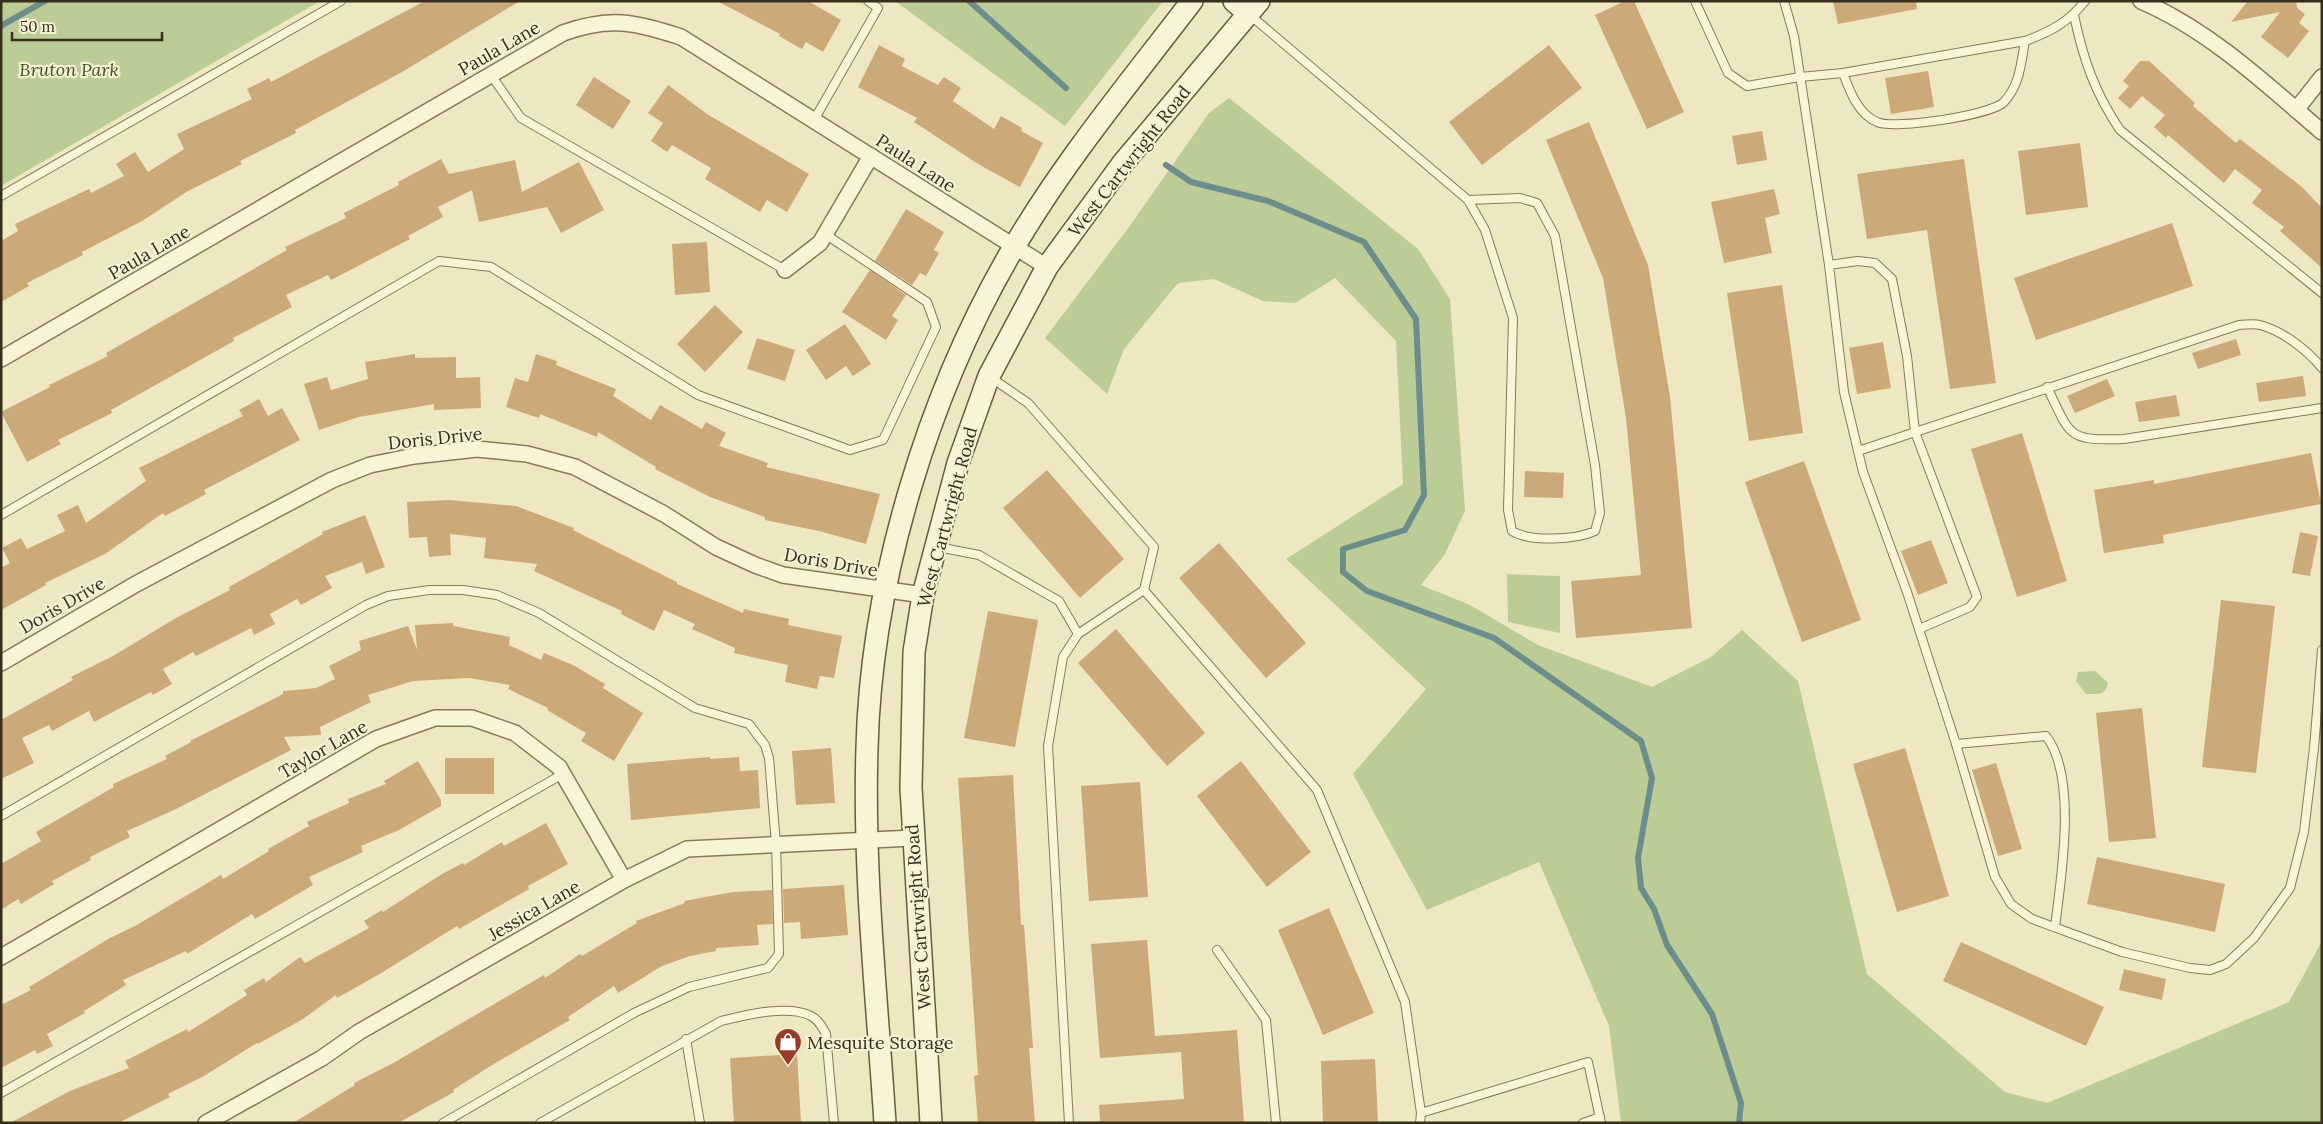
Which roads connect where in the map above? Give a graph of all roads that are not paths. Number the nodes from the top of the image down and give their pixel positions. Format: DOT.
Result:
graph roads {
  1 [pos="341,1"];
  2 [pos="868,1"];
  3 [pos="1192,1"];
  4 [pos="1695,1"];
  5 [pos="1784,1"];
  6 [pos="2085,1"];
  7 [pos="2141,1"];
  8 [pos="1247,5"];
  9 [pos="2074,15"];
  10 [pos="2025,41"];
  11 [pos="1843,74"];
  12 [pos="491,75"];
  13 [pos="1800,77"];
  14 [pos="2322,77"];
  15 [pos="2296,110"];
  16 [pos="814,120"];
  17 [pos="2322,132"];
  18 [pos="870,156"];
  19 [pos="1,196"];
  20 [pos="1468,200"];
  21 [pos="825,234"];
  22 [pos="1013,247"];
  23 [pos="1828,266"];
  24 [pos="1047,267"];
  25 [pos="785,270"];
  26 [pos="2322,293"];
  27 [pos="1,359"];
  28 [pos="2322,368"];
  29 [pos="989,376"];
  30 [pos="2047,387"];
  31 [pos="2322,408"];
  32 [pos="1915,432"];
  33 [pos="1858,451"];
  34 [pos="1,515"];
  35 [pos="936,547"];
  36 [pos="885,590"];
  37 [pos="1144,590"];
  38 [pos="923,596"];
  39 [pos="1919,629"];
  40 [pos="1078,634"];
  41 [pos="2322,650"];
  42 [pos="1,663"];
  43 [pos="1956,744"];
  44 [pos="563,774"];
  45 [pos="1,816"];
  46 [pos="913,838"];
  47 [pos="866,840"];
  48 [pos="776,844"];
  49 [pos="624,880"];
  50 [pos="2054,927"];
  51 [pos="1217,950"];
  52 [pos="1,957"];
  53 [pos="686,1039"];
  54 [pos="1,1093"];
  55 [pos="1421,1112"];
  56 [pos="1601,1120"];
  57 [pos="206,1123"];
  58 [pos="443,1123"];
  59 [pos="540,1123"];
  60 [pos="700,1123"];
  61 [pos="834,1123"];
  62 [pos="885,1123"];
  63 [pos="931,1123"];
  64 [pos="1069,1123"];
  65 [pos="1276,1123"];
  66 [pos="1420,1123"];
  67 [pos="1583,1123"];
  1 -- 19 [label="lane"];
  2 -- 16 [label="lane"];
  3 -- 22 [label="main road"];
  4 -- 13 [label="lane"];
  5 -- 13 [label="lane"];
  6 -- 9 [label="lane"];
  7 -- 15 [label="street"];
  8 -- 20 [label="lane"];
  8 -- 24 [label="main road, West Cartwright Road"];
  9 -- 10 [label="lane"];
  9 -- 26 [label="lane"];
  10 -- 11 [label="lane"];
  10 -- 11 [label="lane"];
  11 -- 13 [label="lane"];
  12 -- 16 [label="street, Paula Lane"];
  12 -- 25 [label="lane"];
  12 -- 27 [label="street, Paula Lane"];
  13 -- 23 [label="lane"];
  14 -- 15 [label="street"];
  15 -- 17 [label="street"];
  16 -- 18 [label="street, Paula Lane"];
  18 -- 21 [label="street"];
  18 -- 22 [label="street, Paula Lane"];
  20 -- 20 [label="lane"];
  21 -- 25 [label="street"];
  21 -- 34 [label="lane"];
  22 -- 24 [label="street, Paula Lane"];
  22 -- 36 [label="main road"];
  23 -- 32 [label="lane"];
  23 -- 33 [label="lane"];
  24 -- 29 [label="main road, West Cartwright Road"];
  28 -- 30 [label="lane"];
  29 -- 35 [label="main road, West Cartwright Road"];
  29 -- 37 [label="lane"];
  30 -- 31 [label="lane"];
  30 -- 32 [label="lane"];
  32 -- 33 [label="lane"];
  32 -- 39 [label="lane"];
  33 -- 39 [label="lane"];
  35 -- 38 [label="main road, West Cartwright Road"];
  35 -- 40 [label="lane"];
  36 -- 38 [label="street, Doris Drive"];
  36 -- 42 [label="street, Doris Drive"];
  36 -- 47 [label="main road"];
  37 -- 40 [label="lane"];
  37 -- 55 [label="lane"];
  38 -- 46 [label="main road, West Cartwright Road"];
  39 -- 43 [label="lane"];
  40 -- 64 [label="lane"];
  41 -- 50 [label="lane"];
  43 -- 50 [label="lane"];
  43 -- 50 [label="lane"];
  44 -- 49 [label="street, Taylor Lane"];
  44 -- 52 [label="street, Taylor Lane"];
  44 -- 54 [label="lane"];
  45 -- 48 [label="lane"];
  46 -- 47 [label="street, Jessica Lane"];
  46 -- 63 [label="main road, West Cartwright Road"];
  47 -- 48 [label="street, Jessica Lane"];
  47 -- 62 [label="main road"];
  48 -- 49 [label="street, Jessica Lane"];
  48 -- 58 [label="lane"];
  49 -- 57 [label="street, Jessica Lane"];
  51 -- 65 [label="lane"];
  53 -- 59 [label="lane"];
  53 -- 60 [label="lane"];
  53 -- 61 [label="lane"];
  55 -- 56 [label="lane"];
  55 -- 66 [label="lane"];
  56 -- 67 [label="lane"];
}
